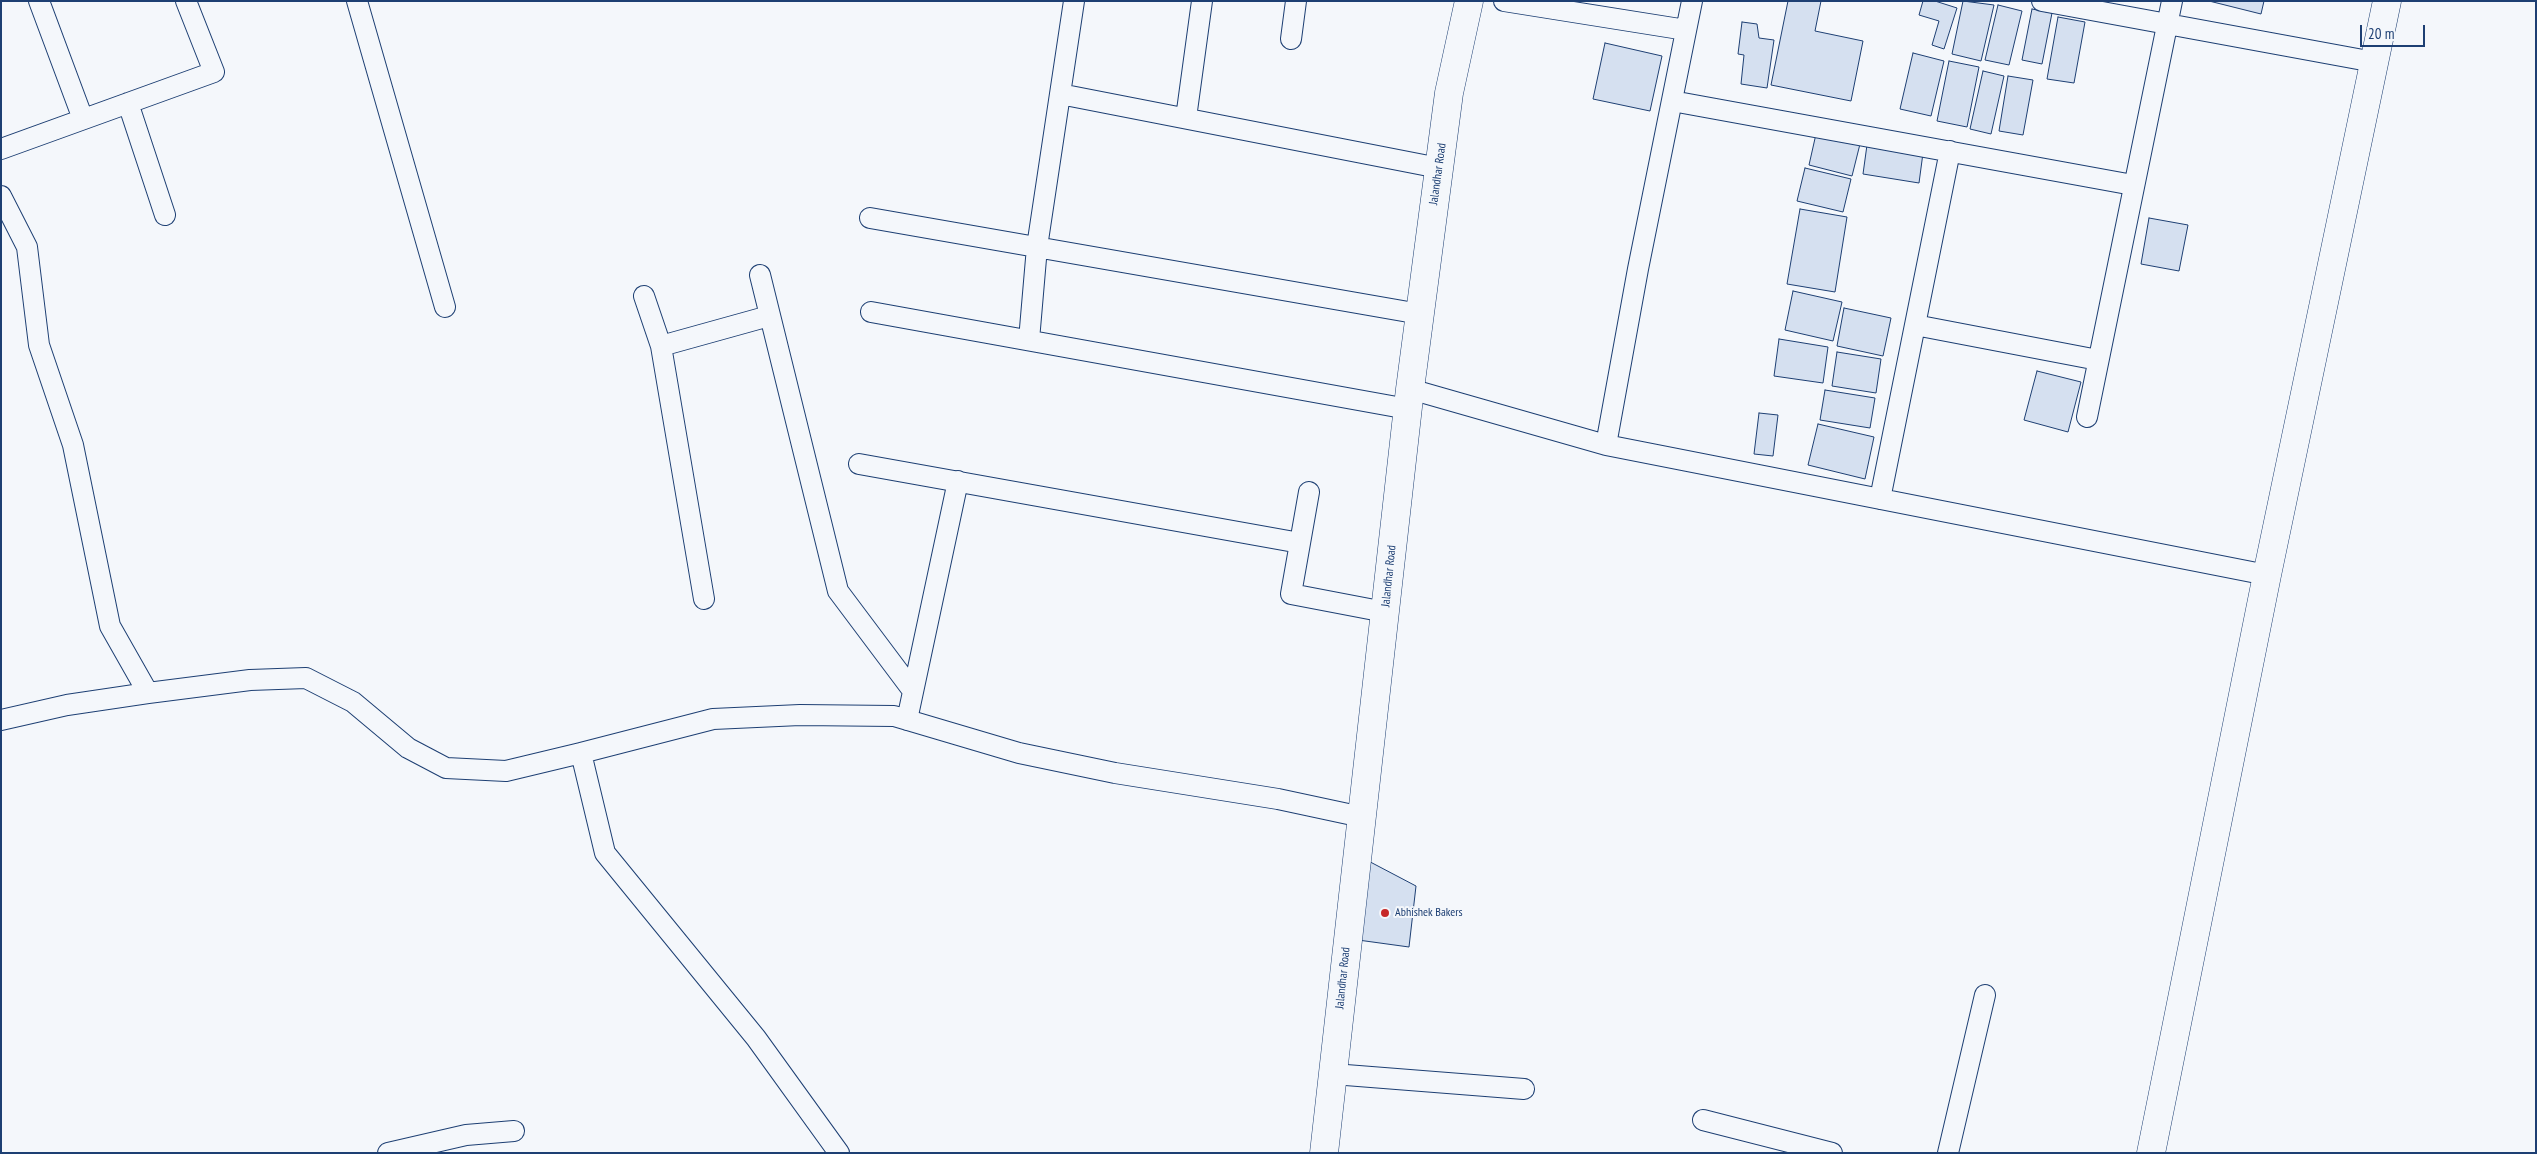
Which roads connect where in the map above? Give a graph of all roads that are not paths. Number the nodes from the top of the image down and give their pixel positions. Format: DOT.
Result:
graph roads {
  1 [pos="39,1"];
  2 [pos="186,1"];
  3 [pos="357,1"];
  4 [pos="1074,1"];
  5 [pos="1202,1"];
  6 [pos="1296,1"];
  7 [pos="1469,1"];
  8 [pos="1504,1"];
  9 [pos="1692,1"];
  10 [pos="2042,1"];
  11 [pos="2172,1"];
  12 [pos="2387,1"];
  13 [pos="2167,22"];
  14 [pos="1686,30"];
  15 [pos="1291,38"];
  16 [pos="2374,62"];
  17 [pos="1060,94"];
  18 [pos="1672,101"];
  19 [pos="128,103"];
  20 [pos="1186,118"];
  21 [pos="83,120"];
  22 [pos="1,149"];
  23 [pos="1950,152"];
  24 [pos="1439,168"];
  25 [pos="2133,185"];
  26 [pos="1,196"];
  27 [pos="165,215"];
  28 [pos="870,218"];
  29 [pos="1037,247"];
  30 [pos="760,275"];
  31 [pos="644,296"];
  32 [pos="445,307"];
  33 [pos="871,312"];
  34 [pos="1420,314"];
  35 [pos="770,316"];
  36 [pos="1915,325"];
  37 [pos="1028,340"];
  38 [pos="661,346"];
  39 [pos="2098,360"];
  40 [pos="1409,399"];
  41 [pos="2087,417"];
  42 [pos="1606,445"];
  43 [pos="859,464"];
  44 [pos="958,481"];
  45 [pos="1309,492"];
  46 [pos="1880,499"];
  47 [pos="1300,543"];
  48 [pos="2267,575"];
  49 [pos="704,599"];
  50 [pos="1385,612"];
  51 [pos="913,691"];
  52 [pos="148,693"];
  53 [pos="1,720"];
  54 [pos="907,720"];
  55 [pos="581,753"];
  56 [pos="1362,816"];
  57 [pos="1984,995"];
  58 [pos="1333,1074"];
  59 [pos="1524,1089"];
  60 [pos="1703,1120"];
  61 [pos="514,1131"];
  62 [pos="388,1153"];
  63 [pos="839,1153"];
  64 [pos="1324,1153"];
  65 [pos="1832,1153"];
  66 [pos="1948,1153"];
  67 [pos="2152,1153"];
  1 -- 21 [label="street"];
  2 -- 19 [label="street"];
  3 -- 32 [label="street"];
  4 -- 17 [label="street"];
  5 -- 20 [label="street"];
  6 -- 15 [label="street"];
  7 -- 24 [label="main road, Jalandhar Road"];
  8 -- 14 [label="street"];
  9 -- 14 [label="street"];
  10 -- 13 [label="street"];
  11 -- 13 [label="street"];
  12 -- 16 [label="main road"];
  13 -- 16 [label="street"];
  13 -- 25 [label="street"];
  14 -- 18 [label="street"];
  16 -- 48 [label="main road"];
  17 -- 20 [label="street"];
  17 -- 29 [label="street"];
  18 -- 23 [label="street"];
  18 -- 42 [label="street"];
  19 -- 21 [label="street"];
  19 -- 27 [label="street"];
  20 -- 24 [label="street"];
  21 -- 22 [label="street"];
  23 -- 25 [label="street"];
  23 -- 36 [label="street"];
  24 -- 34 [label="main road, Jalandhar Road"];
  25 -- 39 [label="street"];
  26 -- 52 [label="street"];
  28 -- 29 [label="street"];
  29 -- 34 [label="street"];
  29 -- 37 [label="street"];
  30 -- 35 [label="street"];
  31 -- 38 [label="street"];
  33 -- 37 [label="street"];
  34 -- 40 [label="main road, Jalandhar Road"];
  35 -- 38 [label="street"];
  35 -- 51 [label="street"];
  36 -- 39 [label="street"];
  36 -- 46 [label="street"];
  37 -- 40 [label="street"];
  38 -- 49 [label="street"];
  39 -- 41 [label="street"];
  40 -- 42 [label="street"];
  40 -- 50 [label="main road, Jalandhar Road"];
  42 -- 46 [label="street"];
  43 -- 44 [label="street"];
  44 -- 47 [label="street"];
  44 -- 51 [label="street"];
  45 -- 47 [label="street"];
  46 -- 48 [label="street"];
  47 -- 50 [label="street"];
  48 -- 67 [label="main road"];
  50 -- 56 [label="main road, Jalandhar Road"];
  51 -- 54 [label="street"];
  52 -- 53 [label="street"];
  52 -- 55 [label="street"];
  54 -- 55 [label="street"];
  54 -- 56 [label="street"];
  55 -- 63 [label="street"];
  56 -- 58 [label="main road, Jalandhar Road"];
  57 -- 66 [label="street"];
  58 -- 59 [label="street"];
  58 -- 64 [label="main road, Jalandhar Road"];
  60 -- 65 [label="street"];
  61 -- 62 [label="street"];
}
